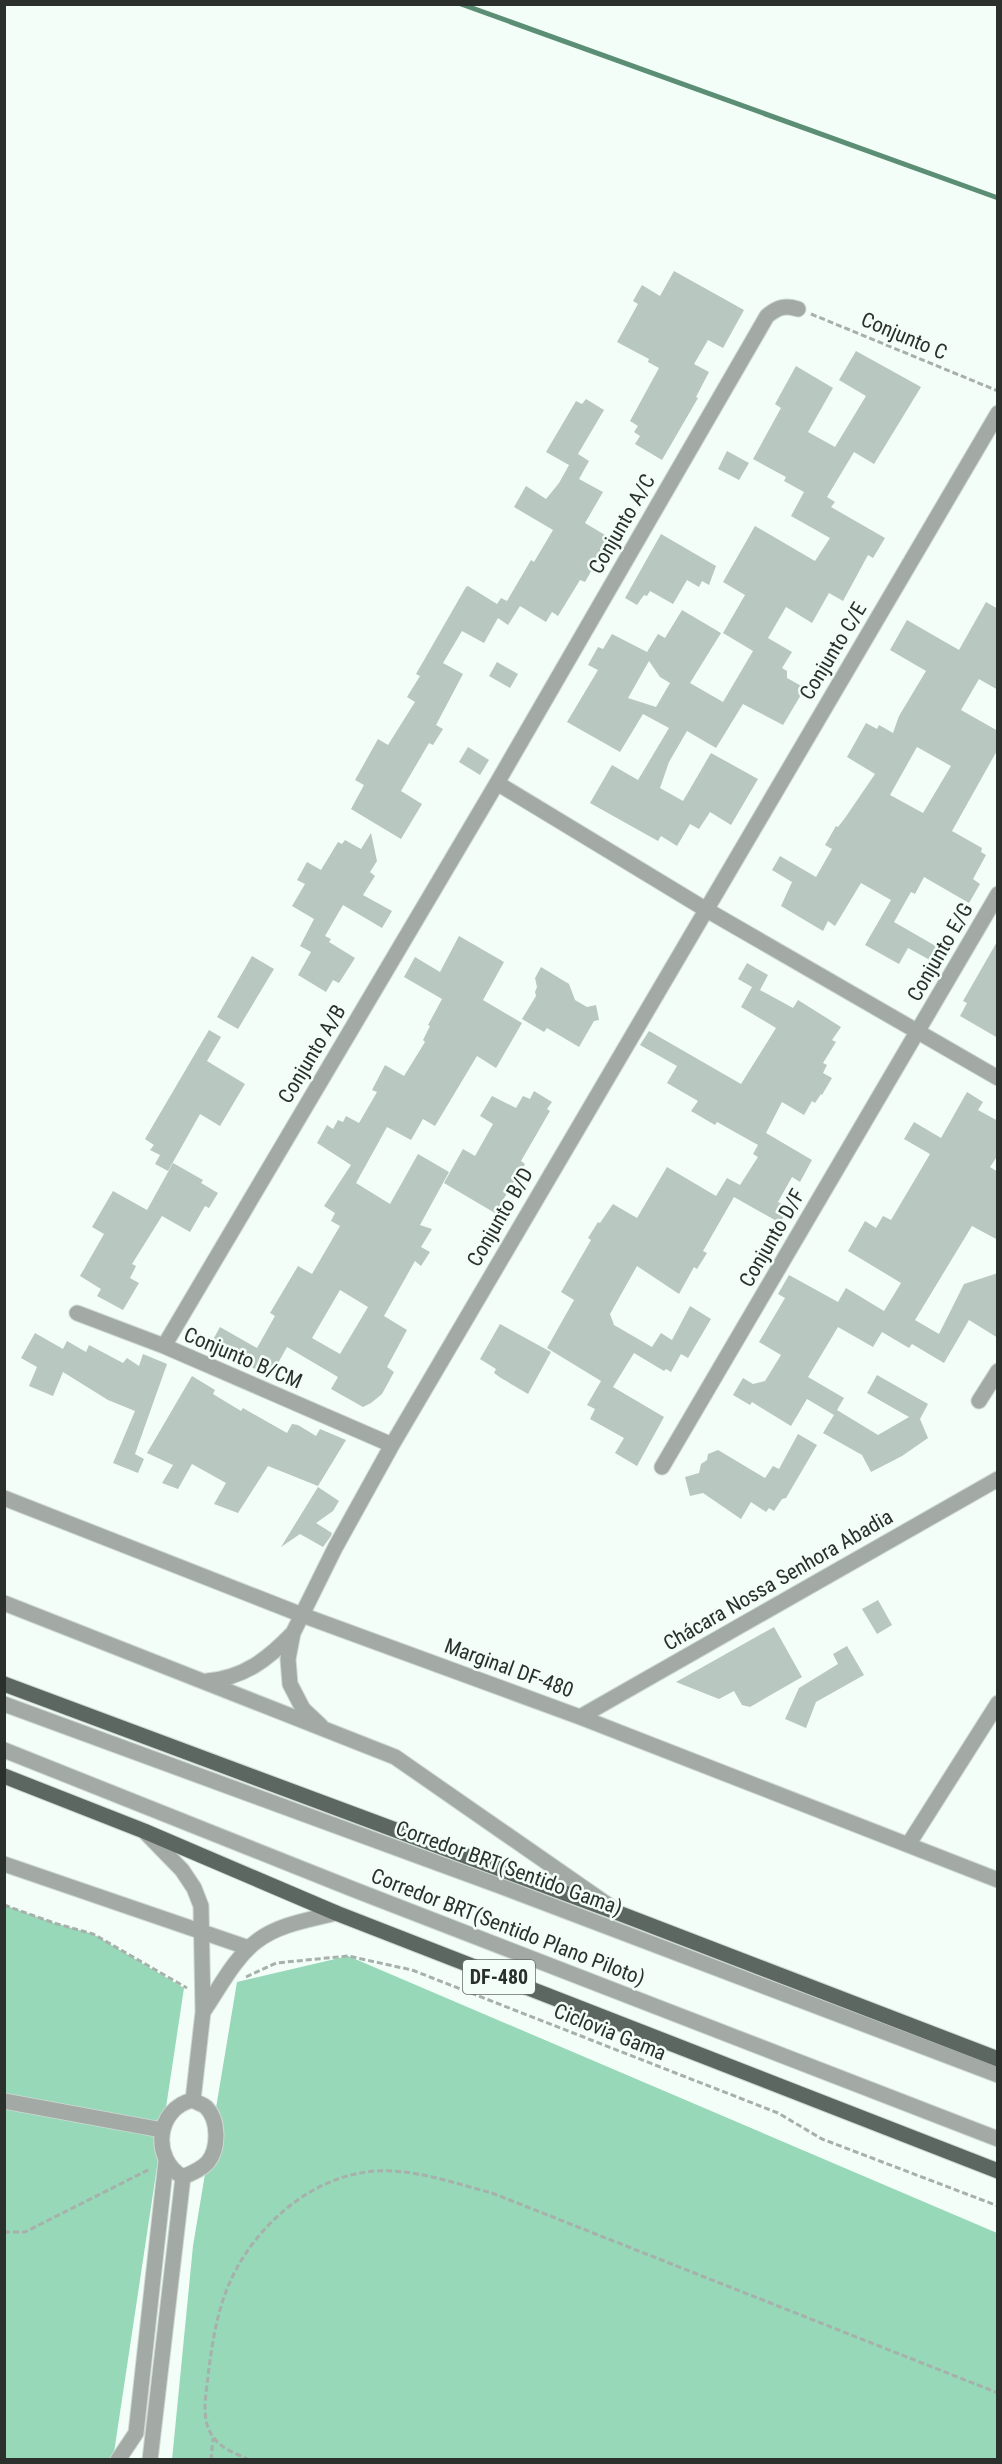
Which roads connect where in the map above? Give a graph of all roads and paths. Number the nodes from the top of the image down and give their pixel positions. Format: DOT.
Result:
graph roads {
  1 [pos="798,309"];
  2 [pos="998,391"];
  3 [pos="998,413"];
  4 [pos="497,783"];
  5 [pos="998,894"];
  6 [pos="705,909"];
  7 [pos="918,1030"];
  8 [pos="998,1078"];
  9 [pos="77,1313"];
  10 [pos="164,1346"];
  11 [pos="998,1371"];
  12 [pos="979,1401"];
  13 [pos="392,1444"];
  14 [pos="662,1467"];
  15 [pos="998,1479"];
  16 [pos="4,1498"];
  17 [pos="4,1603"];
  18 [pos="302,1615"];
  19 [pos="293,1633"];
  20 [pos="202,1682"];
  21 [pos="4,1684"];
  22 [pos="998,1703"];
  23 [pos="4,1704"];
  24 [pos="580,1717"];
  25 [pos="321,1726"];
  26 [pos="4,1750"];
  27 [pos="4,1776"];
  28 [pos="144,1831"];
  29 [pos="908,1845"];
  30 [pos="4,1864"];
  31 [pos="998,1880"];
  32 [pos="4,1905"];
  33 [pos="336,1913"];
  34 [pos="621,1914"];
  35 [pos="203,1934"];
  36 [pos="249,1948"];
  37 [pos="223,1984"];
  38 [pos="204,1987"];
  39 [pos="203,2012"];
  40 [pos="998,2059"];
  41 [pos="998,2075"];
  42 [pos="193,2100"];
  43 [pos="4,2101"];
  44 [pos="162,2130"];
  45 [pos="998,2139"];
  46 [pos="166,2161"];
  47 [pos="998,2171"];
  48 [pos="183,2177"];
  49 [pos="998,2206"];
  50 [pos="4,2232"];
  51 [pos="998,2393"];
  52 [pos="213,2438"];
  53 [pos="118,2460"];
  54 [pos="150,2460"];
  55 [pos="211,2460"];
  56 [pos="249,2460"];
  1 -- 2 [label="path, Conjunto C"];
  1 -- 4 [label="street, Conjunto A/C"];
  3 -- 6 [label="street, Conjunto C/E"];
  4 -- 6 [label="street"];
  4 -- 10 [label="street, Conjunto A/B"];
  5 -- 7 [label="street, Conjunto E/G"];
  6 -- 7 [label="street"];
  6 -- 13 [label="street, Conjunto B/D"];
  7 -- 8 [label="street"];
  7 -- 14 [label="street, Conjunto D/F"];
  9 -- 10 [label="street, Conjunto B/CM"];
  10 -- 13 [label="street, Conjunto B/CM"];
  11 -- 12 [label="street"];
  13 -- 18 [label="street, Conjunto B/D"];
  15 -- 24 [label="street, Chácara Nossa Senhora Abadia"];
  16 -- 18 [label="street, Marginal DF-480"];
  17 -- 20 [label="street"];
  18 -- 19 [label="street, Conjunto B/D"];
  18 -- 24 [label="street, Marginal DF-480"];
  19 -- 20 [label="street"];
  19 -- 25 [label="street"];
  20 -- 25 [label="street"];
  21 -- 34 [label="main road"];
  22 -- 29 [label="street"];
  23 -- 41 [label="street, Corredor BRT(Sentido Gama)"];
  24 -- 29 [label="street, Marginal DF-480"];
  25 -- 34 [label="street"];
  26 -- 45 [label="street, Corredor BRT(Sentido Plano Piloto)"];
  27 -- 28 [label="main road, DF-480"];
  28 -- 33 [label="main road, DF-480"];
  28 -- 35 [label="street"];
  29 -- 31 [label="street, Marginal DF-480"];
  30 -- 35 [label="street"];
  32 -- 38 [label="path"];
  33 -- 36 [label="street"];
  33 -- 47 [label="main road, DF-480"];
  34 -- 40 [label="main road"];
  35 -- 36 [label="street"];
  35 -- 38 [label="street"];
  36 -- 37 [label="street"];
  37 -- 39 [label="street"];
  37 -- 49 [label="path, Ciclovia Gama"];
  38 -- 39 [label="street"];
  39 -- 42 [label="street"];
  42 -- 44 [label="street"];
  42 -- 48 [label="street"];
  43 -- 44 [label="street"];
  44 -- 46 [label="street"];
  46 -- 48 [label="street"];
  46 -- 50 [label="path"];
  46 -- 53 [label="street"];
  48 -- 54 [label="street"];
  51 -- 52 [label="path"];
  52 -- 55 [label="path"];
  52 -- 56 [label="path"];
}
